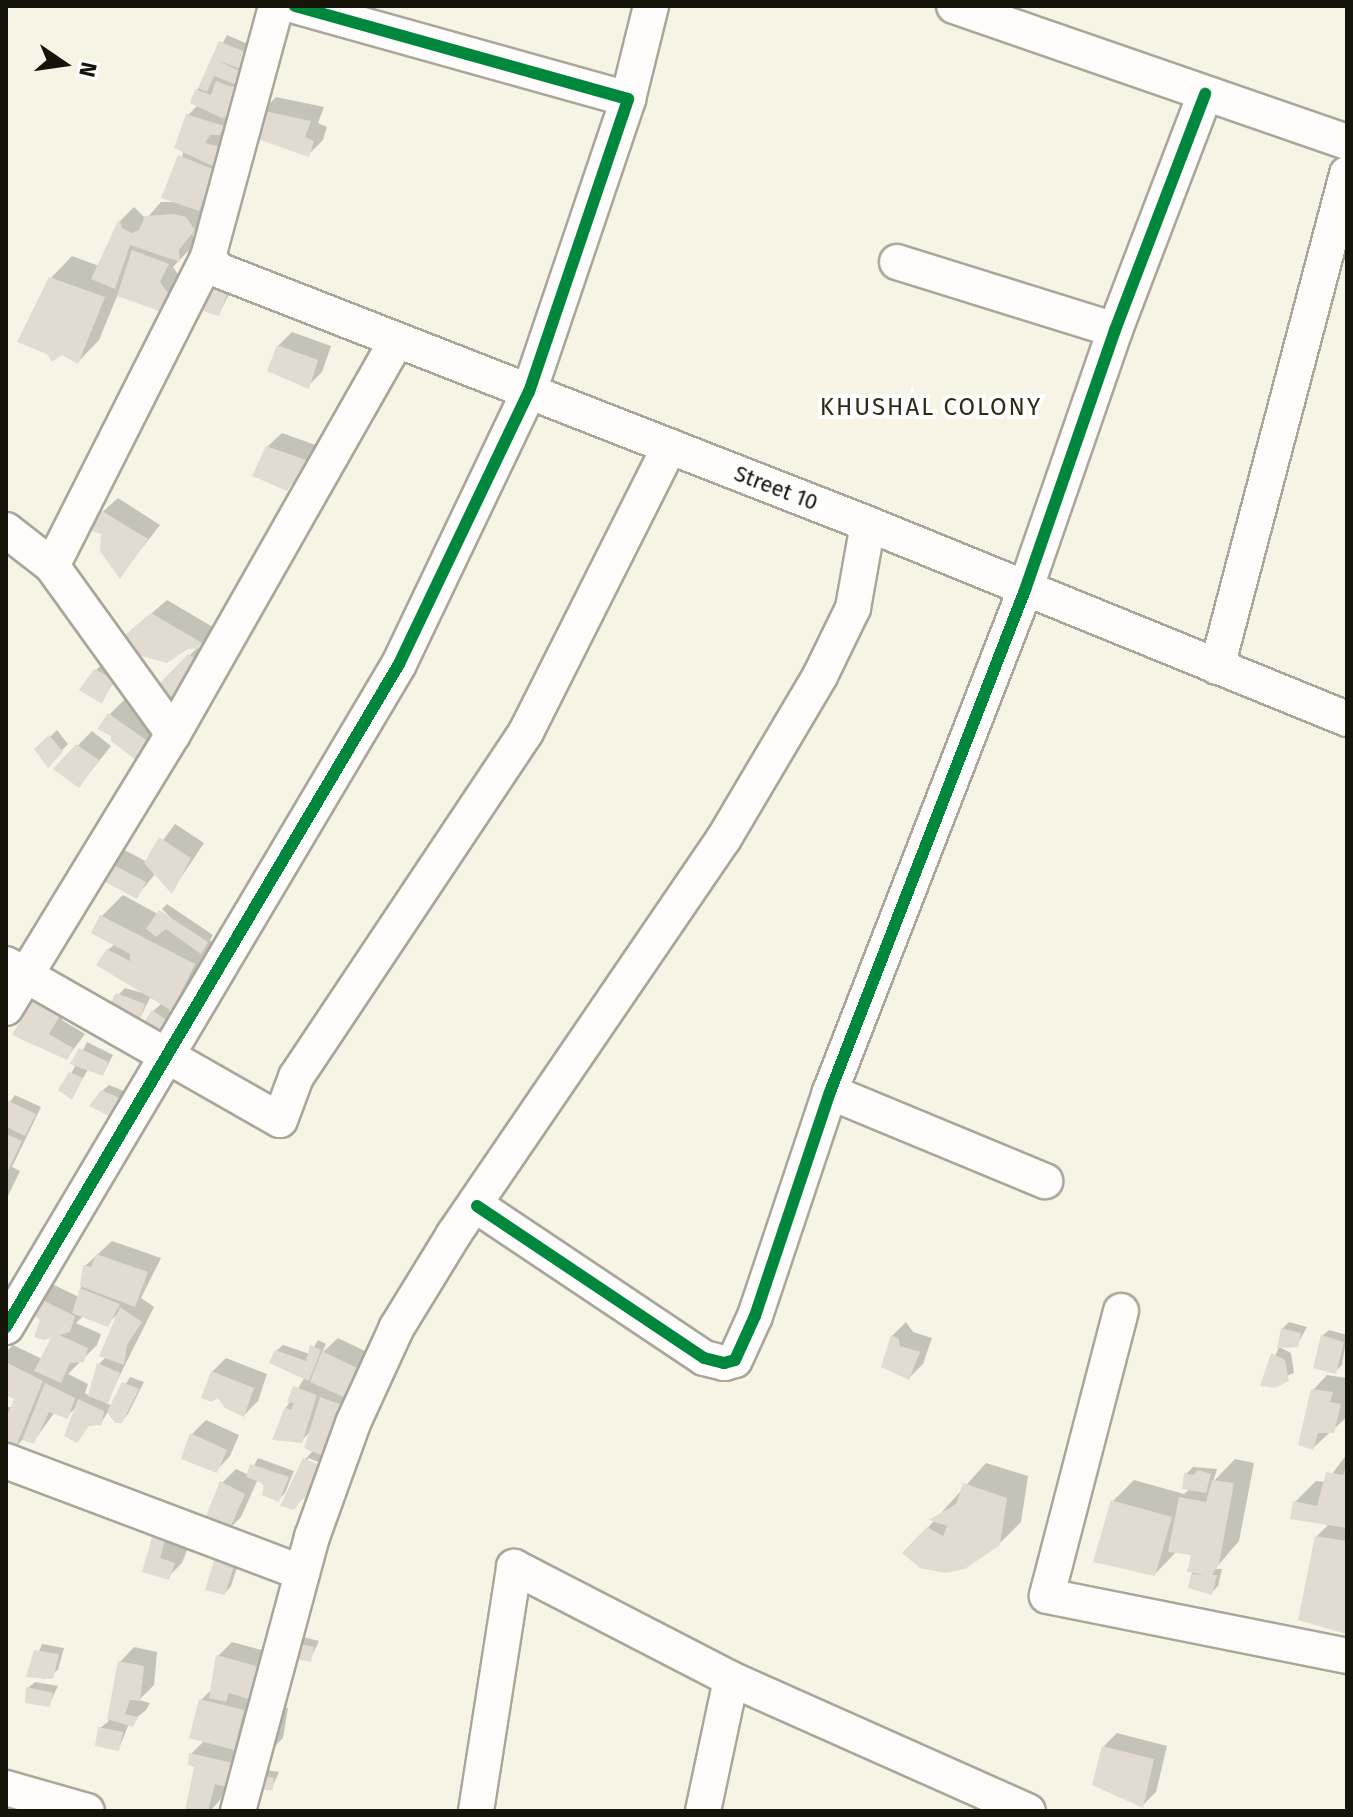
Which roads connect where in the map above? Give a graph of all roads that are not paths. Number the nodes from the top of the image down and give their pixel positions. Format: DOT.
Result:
graph roads {
  1 [pos="276,6"];
  2 [pos="295,6"];
  3 [pos="651,6"];
  4 [pos="954,6"];
  5 [pos="1205,94"];
  6 [pos="628,99"];
  7 [pos="1347,142"];
  8 [pos="1347,174"];
  9 [pos="208,257"];
  10 [pos="897,262"];
  11 [pos="1115,330"];
  12 [pos="397,340"];
  13 [pos="529,392"];
  14 [pos="670,446"];
  15 [pos="868,524"];
  16 [pos="6,530"];
  17 [pos="52,566"];
  18 [pos="1025,590"];
  19 [pos="1217,667"];
  20 [pos="1347,719"];
  21 [pos="173,734"];
  22 [pos="16,969"];
  23 [pos="6,1008"];
  24 [pos="165,1056"];
  25 [pos="830,1092"];
  26 [pos="1045,1181"];
  27 [pos="477,1206"];
  28 [pos="1121,1311"];
  29 [pos="6,1327"];
  30 [pos="6,1461"];
  31 [pos="302,1573"];
  32 [pos="1347,1656"];
  33 [pos="731,1679"];
  34 [pos="6,1788"];
  35 [pos="71,1809"];
  36 [pos="238,1811"];
  37 [pos="476,1811"];
  38 [pos="703,1811"];
  39 [pos="1028,1811"];
  1 -- 9 [label="street"];
  2 -- 6 [label="street"];
  3 -- 6 [label="street"];
  4 -- 5 [label="street"];
  5 -- 7 [label="street"];
  5 -- 11 [label="street"];
  6 -- 13 [label="street"];
  8 -- 19 [label="street"];
  9 -- 12 [label="street, Street 10"];
  9 -- 17 [label="street"];
  10 -- 11 [label="street"];
  11 -- 18 [label="street"];
  12 -- 13 [label="street, Street 10"];
  12 -- 21 [label="street"];
  13 -- 14 [label="street, Street 10"];
  13 -- 24 [label="street"];
  14 -- 15 [label="street, Street 10"];
  14 -- 24 [label="street"];
  15 -- 18 [label="street, Street 10"];
  15 -- 27 [label="street"];
  16 -- 17 [label="street"];
  17 -- 21 [label="street"];
  18 -- 19 [label="street, Street 10"];
  18 -- 25 [label="street"];
  19 -- 20 [label="street, Street 10"];
  21 -- 22 [label="street"];
  22 -- 23 [label="street"];
  22 -- 24 [label="street"];
  24 -- 29 [label="street"];
  25 -- 26 [label="street"];
  25 -- 27 [label="street"];
  27 -- 31 [label="street"];
  28 -- 32 [label="street"];
  30 -- 31 [label="street"];
  31 -- 36 [label="street"];
  33 -- 37 [label="street"];
  33 -- 38 [label="street"];
  33 -- 39 [label="street"];
  34 -- 35 [label="street"];
}
